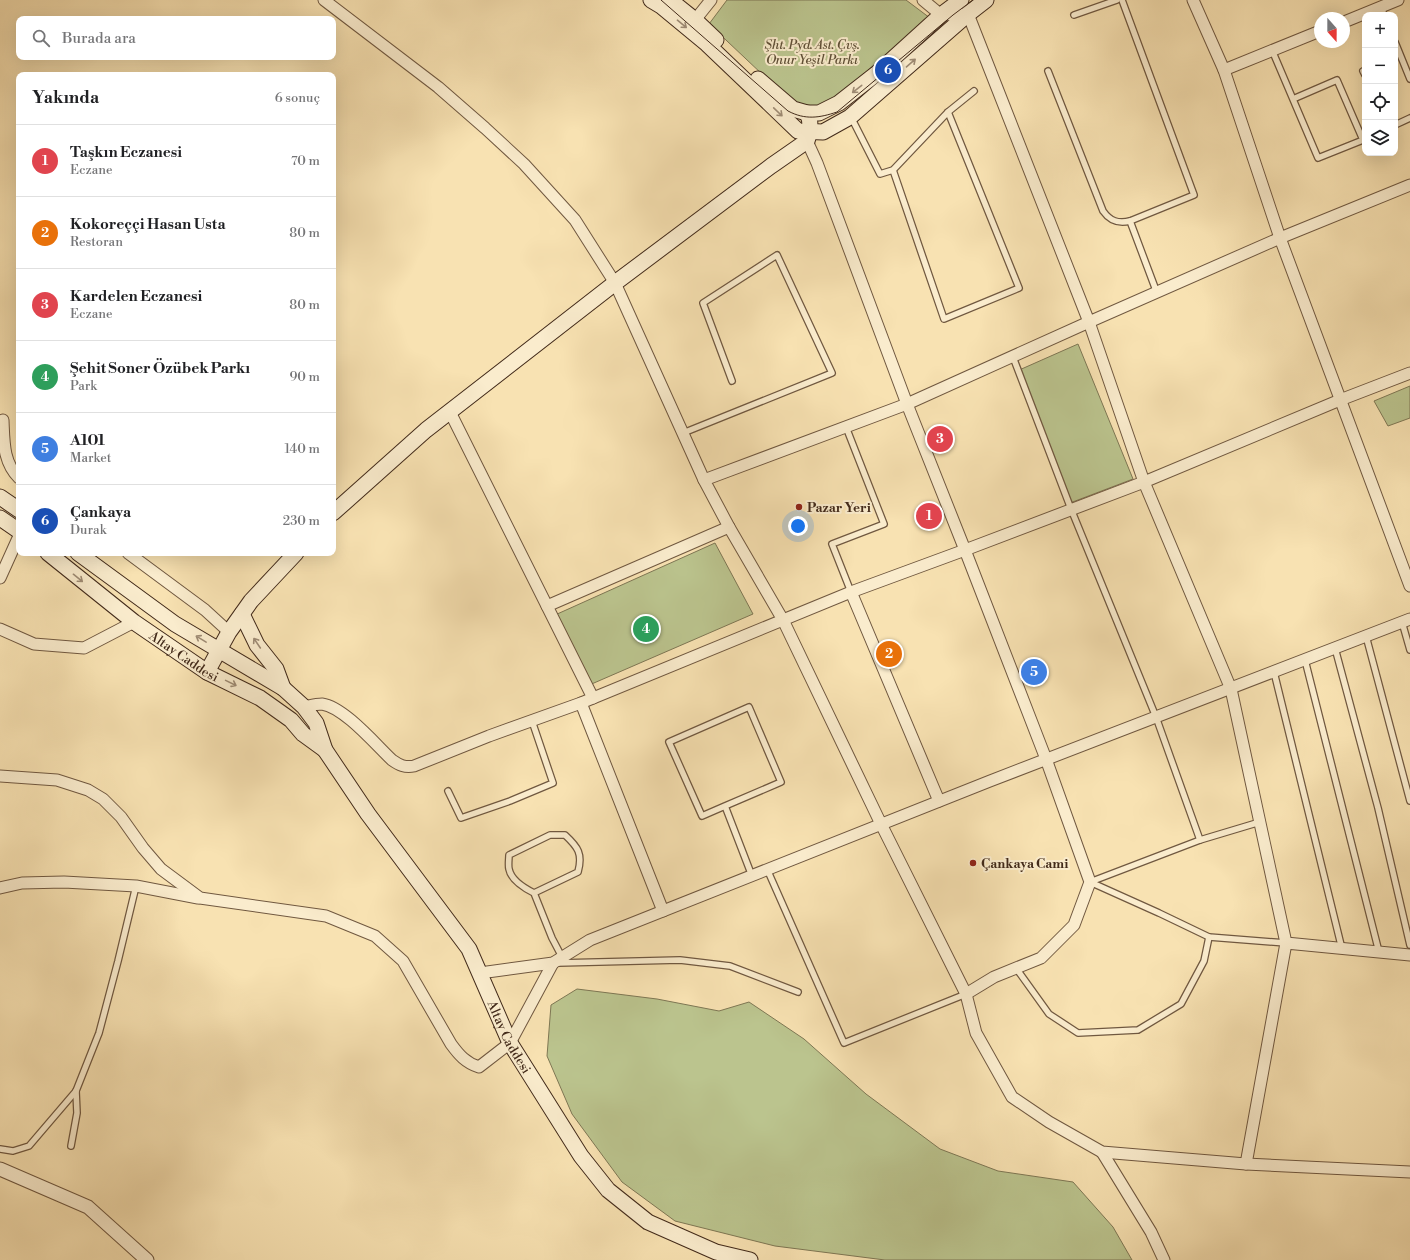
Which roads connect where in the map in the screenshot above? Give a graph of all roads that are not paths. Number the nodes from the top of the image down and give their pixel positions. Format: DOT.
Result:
graph roads {
  1 [pos="324,0"];
  2 [pos="651,0"];
  3 [pos="670,0"];
  4 [pos="711,0"];
  5 [pos="923,0"];
  6 [pos="961,0"];
  7 [pos="986,0"];
  8 [pos="1117,0"];
  9 [pos="1122,0"];
  10 [pos="1193,0"];
  11 [pos="1398,0"];
  12 [pos="1382,11"];
  13 [pos="968,14"];
  14 [pos="941,15"];
  15 [pos="1074,15"];
  16 [pos="695,20"];
  17 [pos="1350,20"];
  18 [pos="1314,33"];
  19 [pos="1272,50"];
  20 [pos="1398,56"];
  21 [pos="1224,70"];
  22 [pos="1048,71"];
  23 [pos="1410,79"];
  24 [pos="974,91"];
  25 [pos="1293,99"];
  26 [pos="948,112"];
  27 [pos="807,113"];
  28 [pos="850,116"];
  29 [pos="1410,118"];
  30 [pos="1398,124"];
  31 [pos="809,136"];
  32 [pos="893,170"];
  33 [pos="1410,185"];
  34 [pos="1130,221"];
  35 [pos="1280,238"];
  36 [pos="615,283"];
  37 [pos="1157,293"];
  38 [pos="1089,322"];
  39 [pos="1013,357"];
  40 [pos="1410,373"];
  41 [pos="732,381"];
  42 [pos="1340,400"];
  43 [pos="907,404"];
  44 [pos="450,412"];
  45 [pos="4,420"];
  46 [pos="846,427"];
  47 [pos="683,433"];
  48 [pos="16,475"];
  49 [pos="704,480"];
  50 [pos="1144,482"];
  51 [pos="0,497"];
  52 [pos="16,508"];
  53 [pos="336,510"];
  54 [pos="1071,510"];
  55 [pos="0,518"];
  56 [pos="728,527"];
  57 [pos="16,529"];
  58 [pos="16,543"];
  59 [pos="965,550"];
  60 [pos="52,556"];
  61 [pos="82,556"];
  62 [pos="132,556"];
  63 [pos="293,556"];
  64 [pos="0,578"];
  65 [pos="1410,586"];
  66 [pos="851,592"];
  67 [pos="547,606"];
  68 [pos="242,614"];
  69 [pos="783,620"];
  70 [pos="1406,620"];
  71 [pos="134,622"];
  72 [pos="0,629"];
  73 [pos="229,632"];
  74 [pos="1366,636"];
  75 [pos="1336,648"];
  76 [pos="219,650"];
  77 [pos="1410,650"];
  78 [pos="1305,660"];
  79 [pos="207,672"];
  80 [pos="1274,672"];
  81 [pos="283,688"];
  82 [pos="1231,688"];
  83 [pos="593,698"];
  84 [pos="581,703"];
  85 [pos="304,707"];
  86 [pos="1156,717"];
  87 [pos="532,721"];
  88 [pos="325,750"];
  89 [pos="1046,759"];
  90 [pos="0,776"];
  91 [pos="448,791"];
  92 [pos="939,801"];
  93 [pos="1410,801"];
  94 [pos="725,806"];
  95 [pos="1260,822"];
  96 [pos="881,824"];
  97 [pos="1200,840"];
  98 [pos="767,869"];
  99 [pos="752,876"];
  100 [pos="1090,882"];
  101 [pos="136,886"];
  102 [pos="0,888"];
  103 [pos="534,893"];
  104 [pos="200,898"];
  105 [pos="663,911"];
  106 [pos="1209,937"];
  107 [pos="1286,943"];
  108 [pos="1410,945"];
  109 [pos="1342,949"];
  110 [pos="1379,952"];
  111 [pos="1410,955"];
  112 [pos="558,960"];
  113 [pos="1016,968"];
  114 [pos="480,973"];
  115 [pos="798,992"];
  116 [pos="966,994"];
  117 [pos="510,1043"];
  118 [pos="76,1091"];
  119 [pos="71,1146"];
  120 [pos="0,1149"];
  121 [pos="1102,1152"];
  122 [pos="1246,1164"];
  123 [pos="0,1168"];
  124 [pos="1410,1172"];
  125 [pos="147,1260"];
  126 [pos="750,1260"];
  127 [pos="1164,1260"];
  1 -- 36 [label="street"];
  2 -- 31 [label="main road, one-way"];
  3 -- 16 [label="main road"];
  4 -- 16 [label="street"];
  5 -- 14 [label="street"];
  6 -- 14 [label="main road"];
  7 -- 13 [label="main road"];
  8 -- 15 [label="lane"];
  9 -- 34 [label="lane"];
  10 -- 21 [label="street"];
  11 -- 12 [label="street"];
  12 -- 17 [label="street"];
  13 -- 14 [label="street"];
  28 -- 13 [label="main road, one-way"];
  13 -- 38 [label="street"];
  14 -- 27 [label="main road, one-way"];
  16 -- 27 [label="main road"];
  18 -- 19 [label="street"];
  19 -- 21 [label="street"];
  19 -- 25 [label="lane"];
  20 -- 23 [label="lane"];
  21 -- 35 [label="street"];
  22 -- 34 [label="lane"];
  24 -- 26 [label="lane"];
  25 -- 25 [label="lane"];
  26 -- 32 [label="lane"];
  26 -- 32 [label="lane"];
  27 -- 31 [label="main road"];
  28 -- 31 [label="main road"];
  28 -- 32 [label="lane"];
  29 -- 30 [label="lane"];
  31 -- 36 [label="main road"];
  31 -- 43 [label="street"];
  33 -- 35 [label="street"];
  34 -- 37 [label="lane"];
  35 -- 37 [label="street"];
  35 -- 42 [label="street"];
  36 -- 44 [label="main road"];
  36 -- 47 [label="street"];
  37 -- 38 [label="street"];
  38 -- 39 [label="street"];
  38 -- 50 [label="street"];
  39 -- 43 [label="street"];
  39 -- 54 [label="lane"];
  40 -- 42 [label="street"];
  41 -- 47 [label="lane"];
  42 -- 50 [label="street"];
  42 -- 65 [label="street"];
  43 -- 46 [label="street"];
  43 -- 59 [label="street"];
  44 -- 53 [label="main road"];
  44 -- 67 [label="street"];
  45 -- 48 [label="street"];
  46 -- 49 [label="street"];
  46 -- 66 [label="lane"];
  47 -- 49 [label="street"];
  49 -- 56 [label="street"];
  50 -- 54 [label="street"];
  50 -- 82 [label="street"];
  51 -- 52 [label="main road"];
  54 -- 59 [label="street"];
  54 -- 86 [label="lane"];
  55 -- 57 [label="main road"];
  56 -- 67 [label="street"];
  56 -- 69 [label="street"];
  58 -- 64 [label="street"];
  59 -- 66 [label="street"];
  59 -- 89 [label="street"];
  60 -- 71 [label="main road, Altay Caddesi, one-way"];
  76 -- 61 [label="main road, Altay Caddesi, one-way"];
  62 -- 73 [label="street"];
  63 -- 68 [label="main road"];
  66 -- 69 [label="street"];
  66 -- 92 [label="street"];
  67 -- 83 [label="street"];
  68 -- 73 [label="main road"];
  81 -- 68 [label="main road, one-way"];
  69 -- 83 [label="street"];
  69 -- 96 [label="street"];
  70 -- 74 [label="street"];
  70 -- 77 [label="lane"];
  71 -- 72 [label="street"];
  71 -- 79 [label="main road, Altay Caddesi"];
  73 -- 76 [label="main road"];
  74 -- 75 [label="street"];
  74 -- 93 [label="lane"];
  75 -- 78 [label="street"];
  75 -- 108 [label="lane"];
  76 -- 79 [label="main road"];
  76 -- 81 [label="main road, Altay Caddesi"];
  78 -- 80 [label="street"];
  78 -- 110 [label="lane"];
  79 -- 88 [label="main road, Altay Caddesi, one-way"];
  80 -- 82 [label="street"];
  80 -- 109 [label="lane"];
  81 -- 85 [label="main road, Altay Caddesi"];
  82 -- 86 [label="street"];
  82 -- 95 [label="street"];
  83 -- 84 [label="street"];
  84 -- 87 [label="street"];
  84 -- 105 [label="street"];
  85 -- 87 [label="street"];
  85 -- 88 [label="main road, Altay Caddesi"];
  86 -- 89 [label="street"];
  86 -- 97 [label="lane"];
  87 -- 91 [label="lane"];
  88 -- 114 [label="main road, Altay Caddesi"];
  89 -- 92 [label="street"];
  89 -- 100 [label="street"];
  90 -- 104 [label="street"];
  92 -- 96 [label="street"];
  94 -- 94 [label="lane"];
  94 -- 99 [label="lane"];
  95 -- 97 [label="lane"];
  95 -- 107 [label="street"];
  96 -- 98 [label="street"];
  96 -- 116 [label="street"];
  97 -- 100 [label="lane"];
  98 -- 99 [label="street"];
  98 -- 116 [label="lane"];
  99 -- 105 [label="street"];
  100 -- 106 [label="lane"];
  100 -- 113 [label="street"];
  101 -- 102 [label="street"];
  101 -- 104 [label="street"];
  101 -- 118 [label="lane"];
  103 -- 103 [label="lane"];
  103 -- 112 [label="lane"];
  104 -- 117 [label="street"];
  105 -- 112 [label="street"];
  106 -- 107 [label="lane"];
  106 -- 113 [label="lane"];
  107 -- 109 [label="street"];
  107 -- 122 [label="street"];
  109 -- 110 [label="street"];
  110 -- 111 [label="street"];
  112 -- 114 [label="street"];
  112 -- 115 [label="lane"];
  112 -- 117 [label="street"];
  113 -- 116 [label="street"];
  114 -- 117 [label="main road, Altay Caddesi"];
  116 -- 121 [label="street"];
  117 -- 126 [label="main road, Altay Caddesi"];
  118 -- 119 [label="lane"];
  118 -- 120 [label="lane"];
  121 -- 122 [label="street"];
  121 -- 127 [label="street"];
  122 -- 124 [label="street"];
  123 -- 125 [label="street"];
}
